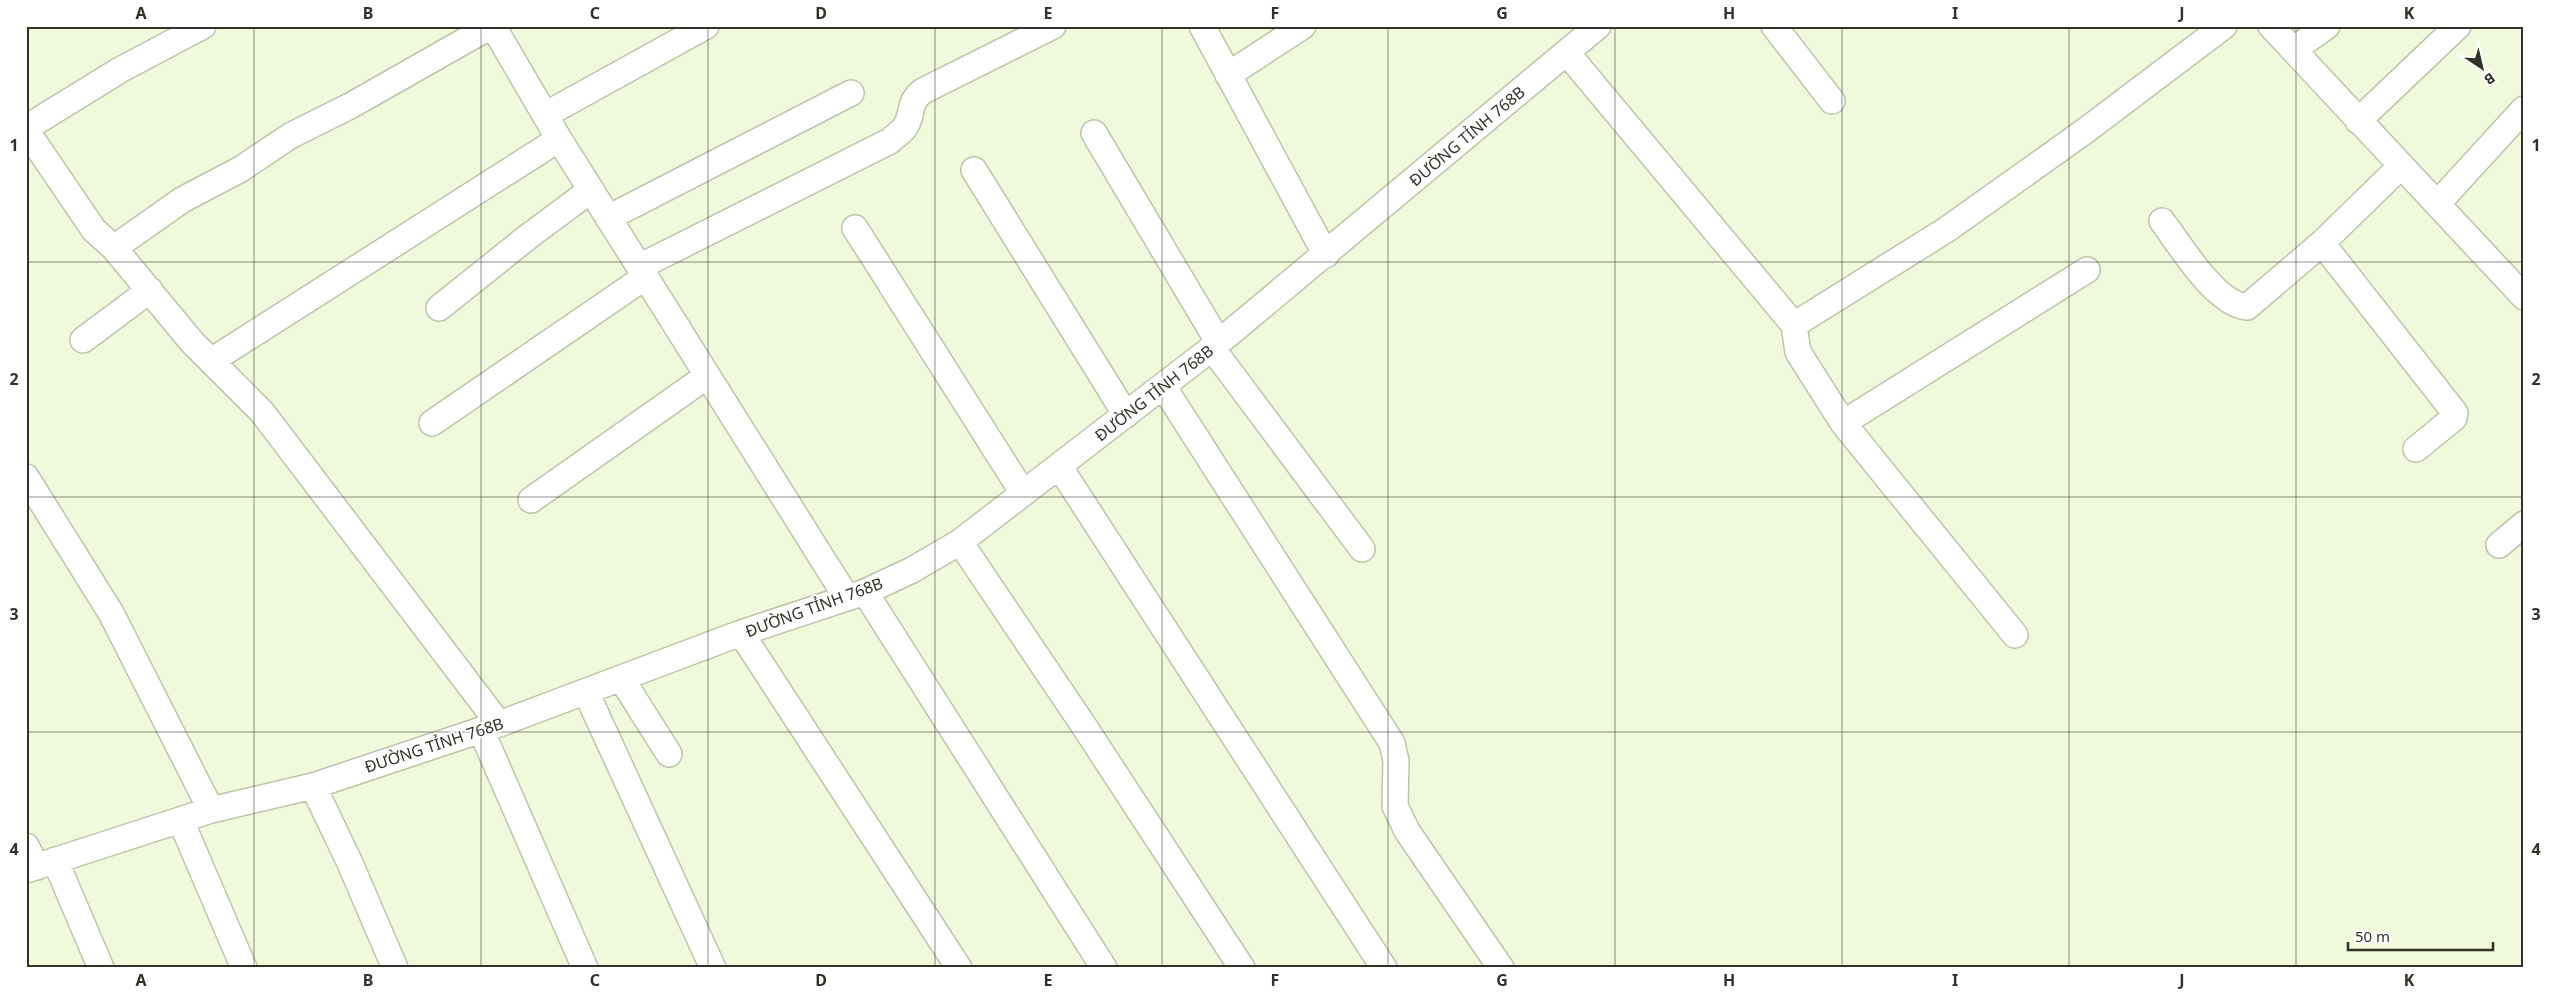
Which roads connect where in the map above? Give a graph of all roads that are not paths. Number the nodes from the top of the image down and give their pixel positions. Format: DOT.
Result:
graph roads {
  1 [pos="203,26"];
  2 [pos="492,26"];
  3 [pos="706,26"];
  4 [pos="1053,26"];
  5 [pos="1202,26"];
  6 [pos="1303,26"];
  7 [pos="1598,26"];
  8 [pos="1774,26"];
  9 [pos="2224,26"];
  10 [pos="2271,26"];
  11 [pos="2327,26"];
  12 [pos="2458,26"];
  13 [pos="2293,50"];
  14 [pos="1567,53"];
  15 [pos="1228,75"];
  16 [pos="851,93"];
  17 [pos="1832,101"];
  18 [pos="2524,109"];
  19 [pos="545,115"];
  20 [pos="2358,120"];
  21 [pos="26,129"];
  22 [pos="1094,133"];
  23 [pos="559,139"];
  24 [pos="2401,166"];
  25 [pos="974,170"];
  26 [pos="591,190"];
  27 [pos="2437,204"];
  28 [pos="608,218"];
  29 [pos="2162,221"];
  30 [pos="855,228"];
  31 [pos="2322,243"];
  32 [pos="114,248"];
  33 [pos="1326,255"];
  34 [pos="2087,270"];
  35 [pos="642,272"];
  36 [pos="150,290"];
  37 [pos="2524,297"];
  38 [pos="439,308"];
  39 [pos="1794,325"];
  40 [pos="83,340"];
  41 [pos="1216,345"];
  42 [pos="211,360"];
  43 [pos="707,376"];
  44 [pos="1163,386"];
  45 [pos="1126,415"];
  46 [pos="432,423"];
  47 [pos="1843,423"];
  48 [pos="2416,449"];
  49 [pos="1059,466"];
  50 [pos="26,477"];
  51 [pos="1023,493"];
  52 [pos="531,500"];
  53 [pos="2524,524"];
  54 [pos="960,542"];
  55 [pos="2498,545"];
  56 [pos="1362,549"];
  57 [pos="856,595"];
  58 [pos="740,633"];
  59 [pos="2015,635"];
  60 [pos="620,678"];
  61 [pos="586,692"];
  62 [pos="490,727"];
  63 [pos="669,754"];
  64 [pos="313,786"];
  65 [pos="211,810"];
  66 [pos="181,820"];
  67 [pos="36,861"];
  68 [pos="101,968"];
  69 [pos="244,968"];
  70 [pos="395,968"];
  71 [pos="585,968"];
  72 [pos="713,968"];
  73 [pos="959,968"];
  74 [pos="1104,968"];
  75 [pos="1242,968"];
  76 [pos="1384,968"];
  77 [pos="1501,968"];
  1 -- 21 [label="street"];
  2 -- 19 [label="street"];
  2 -- 32 [label="street"];
  3 -- 19 [label="street"];
  4 -- 35 [label="street"];
  5 -- 15 [label="street"];
  6 -- 15 [label="street"];
  7 -- 14 [label="street, ĐƯỜNG TỈNH 768B"];
  8 -- 17 [label="street"];
  9 -- 39 [label="street"];
  10 -- 13 [label="street"];
  11 -- 13 [label="street"];
  12 -- 20 [label="street"];
  13 -- 20 [label="street"];
  14 -- 33 [label="street, ĐƯỜNG TỈNH 768B"];
  14 -- 39 [label="street"];
  15 -- 33 [label="street"];
  16 -- 28 [label="street"];
  18 -- 27 [label="street"];
  19 -- 23 [label="street"];
  20 -- 24 [label="street"];
  21 -- 32 [label="street"];
  22 -- 41 [label="street"];
  23 -- 26 [label="street"];
  23 -- 42 [label="street"];
  24 -- 27 [label="street"];
  24 -- 31 [label="street"];
  25 -- 45 [label="street"];
  26 -- 28 [label="street"];
  26 -- 38 [label="street"];
  27 -- 37 [label="street"];
  28 -- 35 [label="street"];
  29 -- 31 [label="street"];
  30 -- 51 [label="street"];
  31 -- 48 [label="street"];
  32 -- 36 [label="street"];
  33 -- 41 [label="street, ĐƯỜNG TỈNH 768B"];
  34 -- 47 [label="street"];
  35 -- 43 [label="street"];
  35 -- 46 [label="street"];
  36 -- 40 [label="street"];
  36 -- 42 [label="street"];
  39 -- 47 [label="street"];
  41 -- 44 [label="street, ĐƯỜNG TỈNH 768B"];
  41 -- 56 [label="street"];
  42 -- 62 [label="street"];
  43 -- 52 [label="street"];
  43 -- 57 [label="street"];
  44 -- 45 [label="street, ĐƯỜNG TỈNH 768B"];
  44 -- 77 [label="street"];
  45 -- 49 [label="street, ĐƯỜNG TỈNH 768B"];
  47 -- 59 [label="street"];
  49 -- 51 [label="street, ĐƯỜNG TỈNH 768B"];
  49 -- 76 [label="street"];
  50 -- 65 [label="street"];
  51 -- 54 [label="street, ĐƯỜNG TỈNH 768B"];
  53 -- 55 [label="street"];
  54 -- 57 [label="street, ĐƯỜNG TỈNH 768B"];
  54 -- 75 [label="street"];
  57 -- 58 [label="street, ĐƯỜNG TỈNH 768B"];
  57 -- 74 [label="street"];
  58 -- 60 [label="street, ĐƯỜNG TỈNH 768B"];
  58 -- 73 [label="street"];
  60 -- 61 [label="street, ĐƯỜNG TỈNH 768B"];
  60 -- 63 [label="street"];
  61 -- 62 [label="street, ĐƯỜNG TỈNH 768B"];
  61 -- 72 [label="street"];
  62 -- 64 [label="street, ĐƯỜNG TỈNH 768B"];
  62 -- 71 [label="street"];
  64 -- 65 [label="street, ĐƯỜNG TỈNH 768B"];
  64 -- 70 [label="street"];
  65 -- 66 [label="street, ĐƯỜNG TỈNH 768B"];
  66 -- 67 [label="street, ĐƯỜNG TỈNH 768B"];
  66 -- 69 [label="street"];
  67 -- 68 [label="street"];
}
